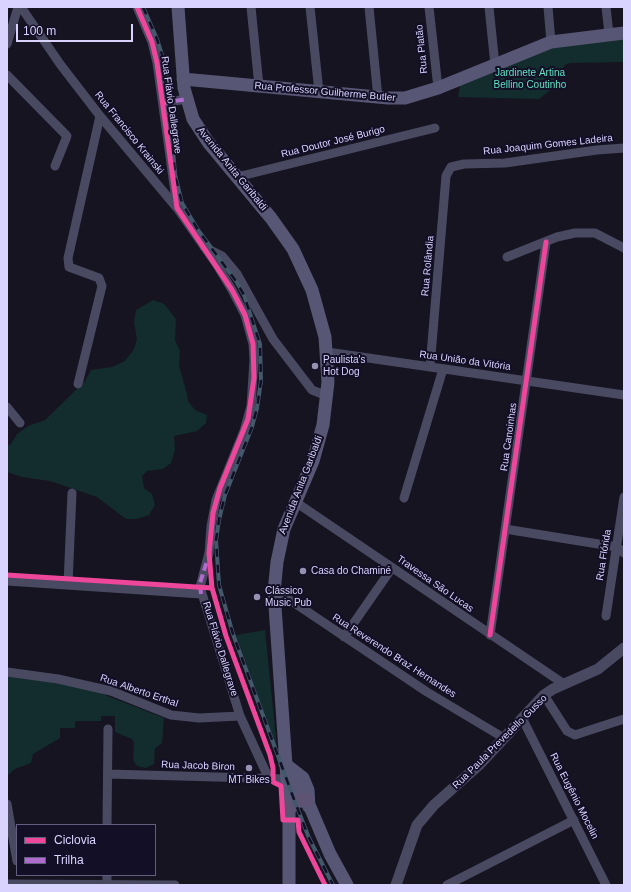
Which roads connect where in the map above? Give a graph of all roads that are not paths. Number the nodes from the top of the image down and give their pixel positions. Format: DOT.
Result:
graph roads {
  1 [pos="19,7"];
  2 [pos="137,7"];
  3 [pos="178,7"];
  4 [pos="251,7"];
  5 [pos="310,7"];
  6 [pos="369,7"];
  7 [pos="429,7"];
  8 [pos="489,7"];
  9 [pos="548,7"];
  10 [pos="606,7"];
  11 [pos="624,33"];
  12 [pos="609,34"];
  13 [pos="552,42"];
  14 [pos="7,44"];
  15 [pos="495,65"];
  16 [pos="7,75"];
  17 [pos="183,79"];
  18 [pos="259,86"];
  19 [pos="438,88"];
  20 [pos="319,92"];
  21 [pos="378,98"];
  22 [pos="186,99"];
  23 [pos="164,104"];
  24 [pos="100,116"];
  25 [pos="435,128"];
  26 [pos="624,148"];
  27 [pos="55,166"];
  28 [pos="451,168"];
  29 [pos="237,177"];
  30 [pos="177,208"];
  31 [pos="546,242"];
  32 [pos="204,248"];
  33 [pos="624,248"];
  34 [pos="507,257"];
  35 [pos="327,352"];
  36 [pos="430,367"];
  37 [pos="443,369"];
  38 [pos="526,381"];
  39 [pos="78,384"];
  40 [pos="624,395"];
  41 [pos="327,396"];
  42 [pos="7,407"];
  43 [pos="20,423"];
  44 [pos="72,493"];
  45 [pos="624,497"];
  46 [pos="404,498"];
  47 [pos="294,501"];
  48 [pos="505,529"];
  49 [pos="616,546"];
  50 [pos="624,553"];
  51 [pos="392,568"];
  52 [pos="7,581"];
  53 [pos="68,584"];
  54 [pos="274,592"];
  55 [pos="201,594"];
  56 [pos="606,616"];
  57 [pos="490,635"];
  58 [pos="344,636"];
  59 [pos="624,648"];
  60 [pos="7,672"];
  61 [pos="564,684"];
  62 [pos="544,695"];
  63 [pos="240,716"];
  64 [pos="522,718"];
  65 [pos="624,719"];
  66 [pos="108,729"];
  67 [pos="504,738"];
  68 [pos="285,764"];
  69 [pos="108,774"];
  70 [pos="269,779"];
  71 [pos="287,779"];
  72 [pos="7,804"];
  73 [pos="307,804"];
  74 [pos="289,808"];
  75 [pos="574,820"];
  76 [pos="108,824"];
  77 [pos="16,855"];
  78 [pos="20,879"];
  79 [pos="107,881"];
  80 [pos="7,884"];
  81 [pos="175,885"];
  82 [pos="289,885"];
  83 [pos="347,885"];
  84 [pos="396,885"];
  85 [pos="447,885"];
  86 [pos="606,885"];
  1 -- 14 [label="street"];
  1 -- 24 [label="street, Rua Francisco Krainski"];
  2 -- 23 [label="street, Rua Flávio Dallegrave"];
  3 -- 17 [label="main road, Avenida Anita Garibaldi"];
  4 -- 18 [label="street"];
  5 -- 20 [label="street"];
  6 -- 21 [label="street"];
  7 -- 19 [label="street, Rua Platão"];
  8 -- 15 [label="street"];
  9 -- 13 [label="street"];
  10 -- 12 [label="street"];
  11 -- 12 [label="main road, Rua Professor Guilherme Butler"];
  12 -- 13 [label="main road, Rua Professor Guilherme Butler"];
  13 -- 15 [label="main road, Rua Professor Guilherme Butler"];
  15 -- 19 [label="main road, Rua Professor Guilherme Butler"];
  16 -- 27 [label="street"];
  17 -- 18 [label="main road, Rua Professor Guilherme Butler"];
  17 -- 22 [label="main road, Avenida Anita Garibaldi"];
  18 -- 20 [label="main road, Rua Professor Guilherme Butler"];
  19 -- 21 [label="main road, Rua Professor Guilherme Butler"];
  20 -- 21 [label="main road, Rua Professor Guilherme Butler"];
  22 -- 23 [label="street"];
  22 -- 29 [label="main road, Avenida Anita Garibaldi"];
  23 -- 30 [label="street, Rua Flávio Dallegrave"];
  24 -- 30 [label="street, Rua Francisco Krainski"];
  24 -- 39 [label="street"];
  25 -- 29 [label="street, Rua Doutor José Burigo"];
  26 -- 28 [label="street, Rua Joaquim Gomes Ladeira"];
  28 -- 36 [label="street, Rua Rolândia"];
  29 -- 35 [label="main road, Avenida Anita Garibaldi"];
  30 -- 32 [label="street, Rua Francisco Krainski"];
  31 -- 33 [label="street"];
  31 -- 34 [label="street"];
  31 -- 38 [label="street, Rua Canoinhas"];
  32 -- 41 [label="street"];
  32 -- 55 [label="street, Rua Flávio Dallegrave"];
  35 -- 36 [label="street, Rua União da Vitória"];
  35 -- 41 [label="main road, Avenida Anita Garibaldi"];
  36 -- 37 [label="street, Rua União da Vitória"];
  37 -- 38 [label="street, Rua União da Vitória"];
  37 -- 46 [label="street"];
  38 -- 40 [label="street, Rua União da Vitória"];
  38 -- 48 [label="street, Rua Canoinhas"];
  41 -- 47 [label="main road, Avenida Anita Garibaldi"];
  42 -- 43 [label="street"];
  44 -- 53 [label="street"];
  45 -- 49 [label="street, Rua Flórida"];
  47 -- 51 [label="street, Travessa São Lucas"];
  47 -- 54 [label="main road, Avenida Anita Garibaldi"];
  48 -- 49 [label="street"];
  48 -- 57 [label="street, Rua Canoinhas"];
  49 -- 50 [label="street"];
  49 -- 56 [label="street, Rua Flórida"];
  51 -- 57 [label="street, Travessa São Lucas"];
  51 -- 58 [label="street"];
  52 -- 53 [label="street"];
  53 -- 55 [label="street"];
  54 -- 58 [label="street, Rua Reverendo Braz Hernandes"];
  54 -- 68 [label="main road, Avenida Anita Garibaldi"];
  55 -- 63 [label="street, Rua Flávio Dallegrave"];
  57 -- 61 [label="street, Travessa São Lucas"];
  58 -- 67 [label="street, Rua Reverendo Braz Hernandes"];
  59 -- 61 [label="street, Rua Paula Prevedello Gusso"];
  60 -- 63 [label="street, Rua Alberto Erthal"];
  61 -- 62 [label="street, Rua Paula Prevedello Gusso"];
  62 -- 64 [label="street, Rua Paula Prevedello Gusso"];
  62 -- 65 [label="street"];
  63 -- 70 [label="street, Rua Flávio Dallegrave"];
  64 -- 67 [label="street, Rua Paula Prevedello Gusso"];
  64 -- 75 [label="street, Rua Eugênio Mocelin"];
  66 -- 69 [label="street"];
  67 -- 84 [label="street, Rua Paula Prevedello Gusso"];
  68 -- 71 [label="main road, Avenida Anita Garibaldi"];
  68 -- 73 [label="main road"];
  69 -- 70 [label="street, Rua Jacob Biron"];
  69 -- 76 [label="street"];
  70 -- 71 [label="street, Rua Jacob Biron"];
  71 -- 73 [label="main road"];
  71 -- 74 [label="main road, Avenida Anita Garibaldi"];
  72 -- 77 [label="street"];
  73 -- 74 [label="main road"];
  73 -- 83 [label="main road"];
  74 -- 82 [label="main road, Avenida Anita Garibaldi"];
  75 -- 85 [label="street"];
  75 -- 86 [label="street, Rua Eugênio Mocelin"];
  78 -- 79 [label="street"];
  78 -- 80 [label="street"];
  79 -- 81 [label="street"];
}
